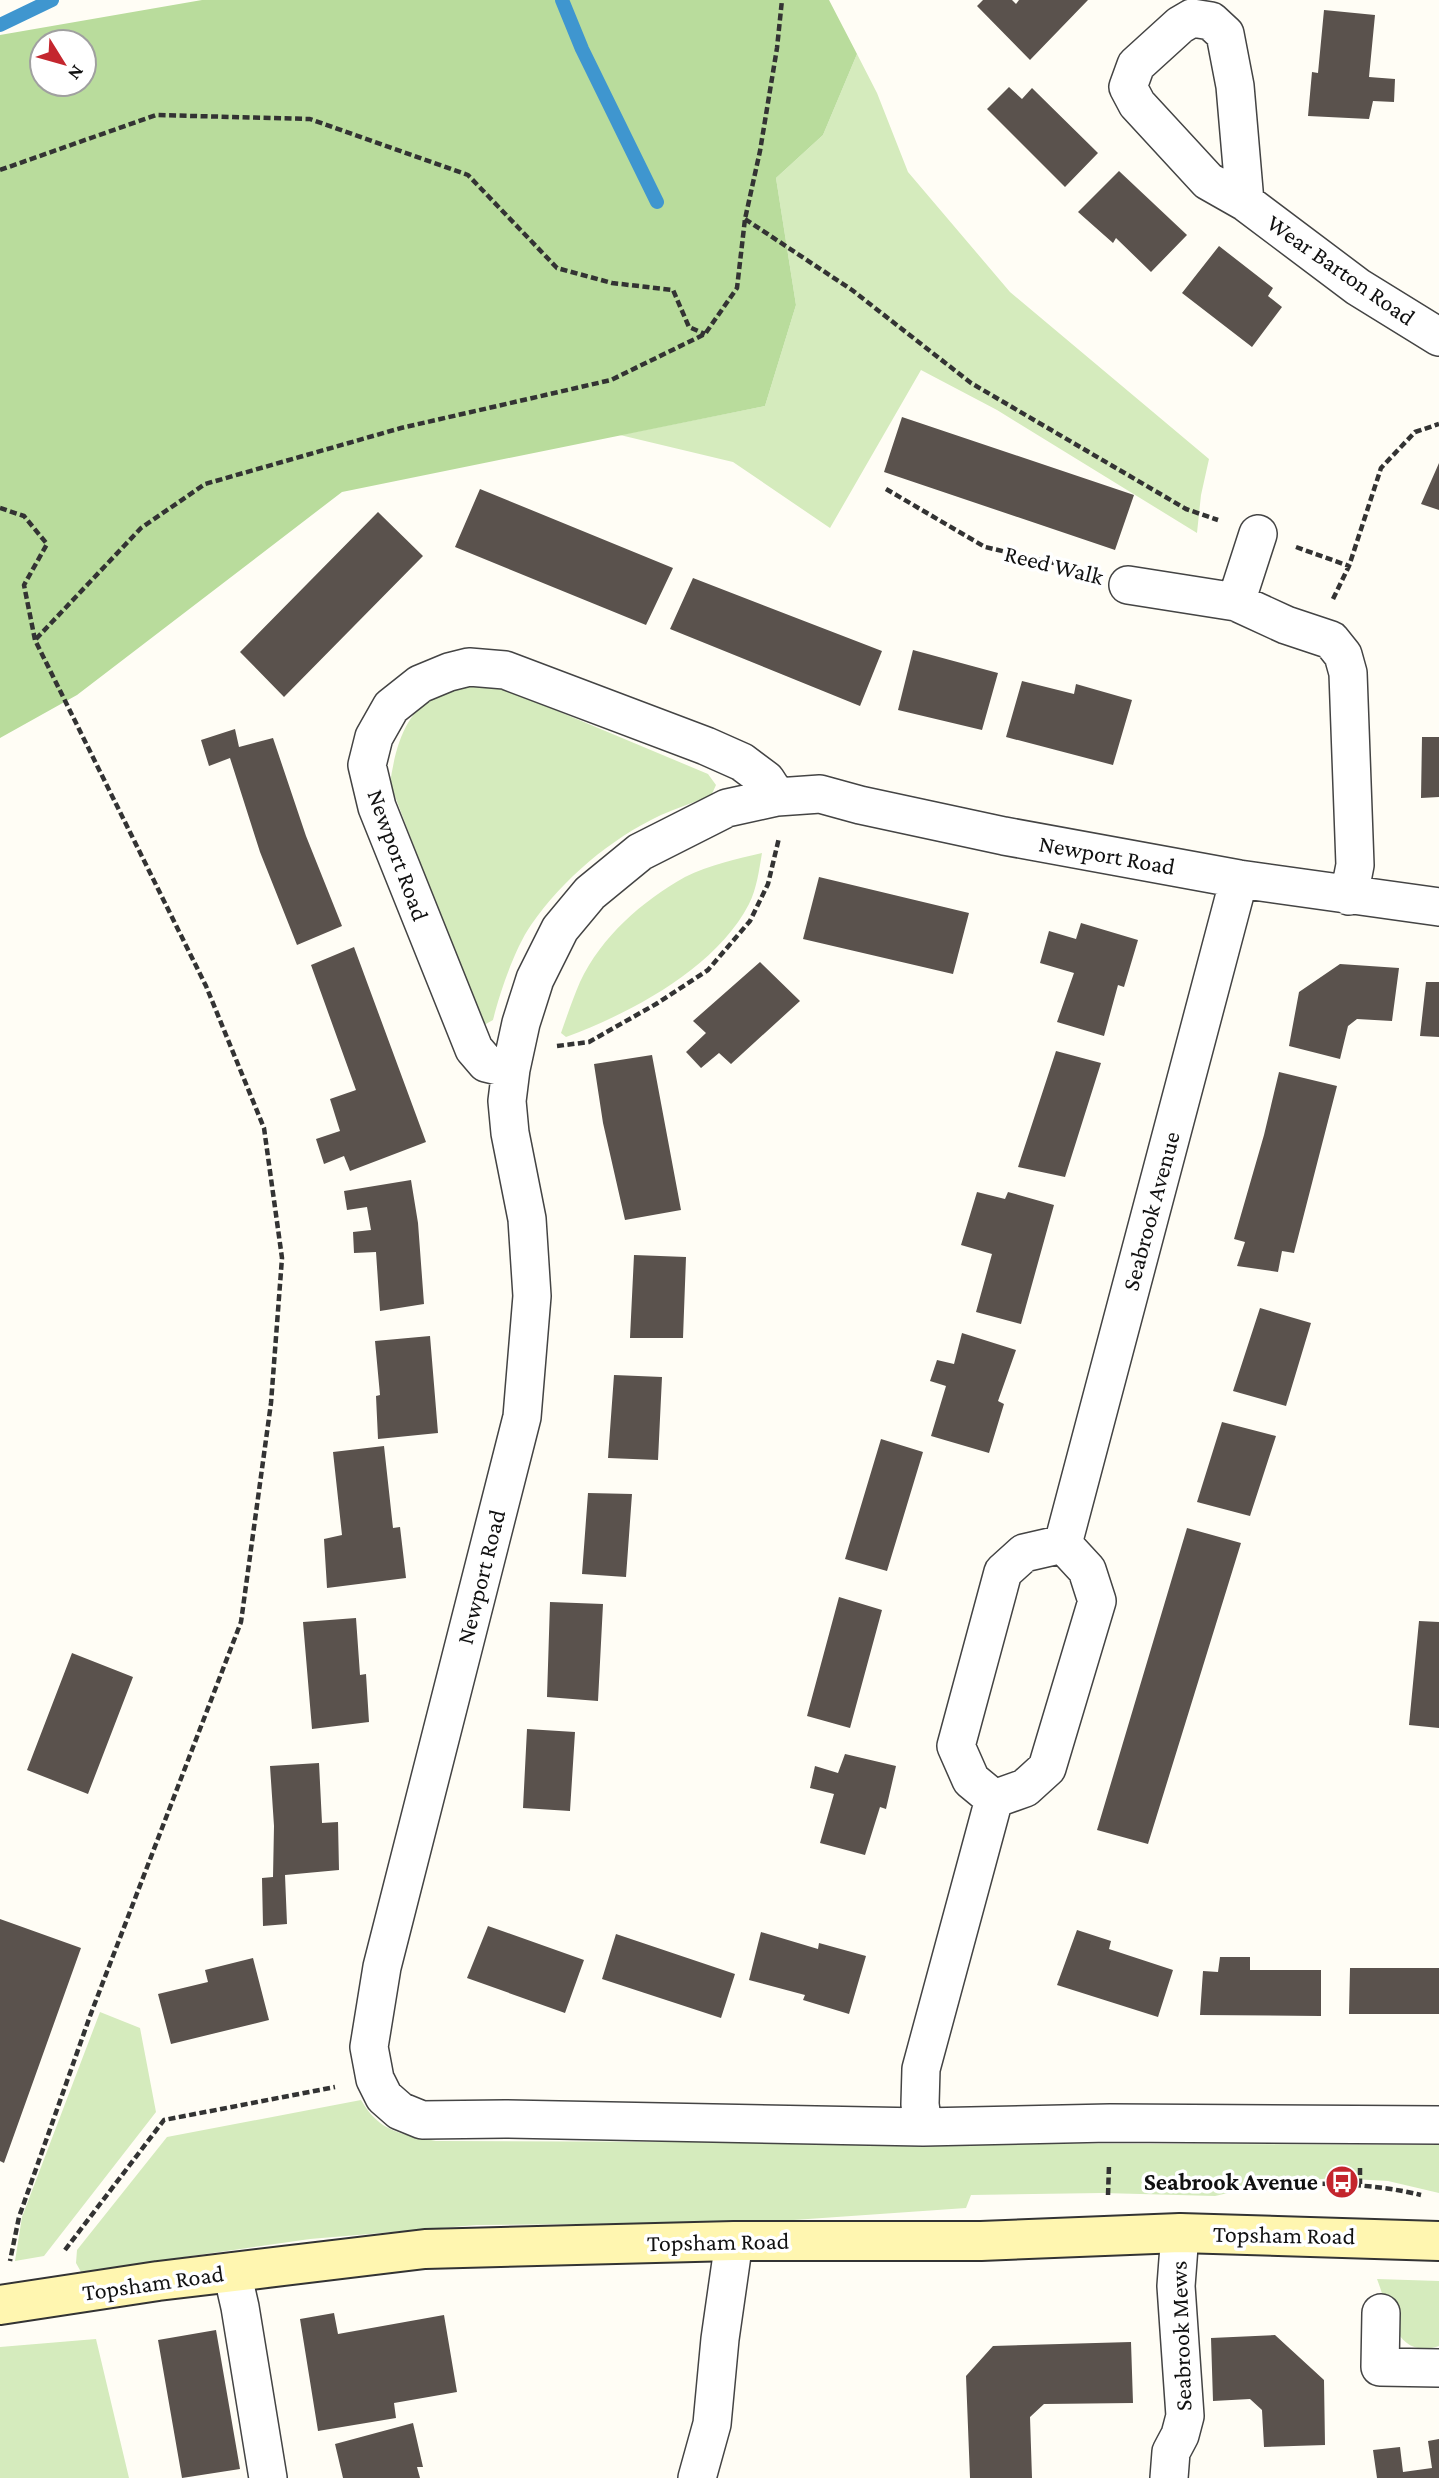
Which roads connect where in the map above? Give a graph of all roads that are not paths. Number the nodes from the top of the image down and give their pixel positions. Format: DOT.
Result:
graph roads {
  1 [pos="1245,202"];
  2 [pos="1439,337"];
  3 [pos="1258,534"];
  4 [pos="1128,585"];
  5 [pos="1236,602"];
  6 [pos="777,797"];
  7 [pos="1239,879"];
  8 [pos="1349,896"];
  9 [pos="1439,907"];
  10 [pos="513,1060"];
  11 [pos="1063,1544"];
  12 [pos="995,1799"];
  13 [pos="1439,2125"];
  14 [pos="923,2126"];
  15 [pos="1180,2233"];
  16 [pos="734,2241"];
  17 [pos="1439,2241"];
  18 [pos="232,2272"];
  19 [pos="0,2305"];
  20 [pos="1381,2313"];
  21 [pos="1439,2368"];
  22 [pos="268,2478"];
  23 [pos="697,2478"];
  24 [pos="1169,2478"];
  1 -- 1 [label="street, Wear Barton Road"];
  1 -- 2 [label="street, Wear Barton Road"];
  3 -- 5 [label="street"];
  4 -- 5 [label="street, Reed Walk"];
  5 -- 8 [label="street, Reed Walk"];
  6 -- 7 [label="street, Newport Road"];
  6 -- 10 [label="street, Newport Road"];
  6 -- 10 [label="street, Newport Road"];
  7 -- 8 [label="street, Newport Road"];
  7 -- 11 [label="street, Seabrook Avenue"];
  8 -- 9 [label="street, Newport Road"];
  10 -- 14 [label="street, Newport Road"];
  11 -- 12 [label="street"];
  11 -- 12 [label="street"];
  12 -- 14 [label="street"];
  13 -- 14 [label="street"];
  15 -- 16 [label="street, Topsham Road"];
  15 -- 17 [label="street, Topsham Road"];
  15 -- 24 [label="street, Seabrook Mews"];
  16 -- 18 [label="street, Topsham Road"];
  16 -- 23 [label="street"];
  18 -- 19 [label="street, Topsham Road"];
  18 -- 22 [label="street"];
  20 -- 21 [label="street"];
}
